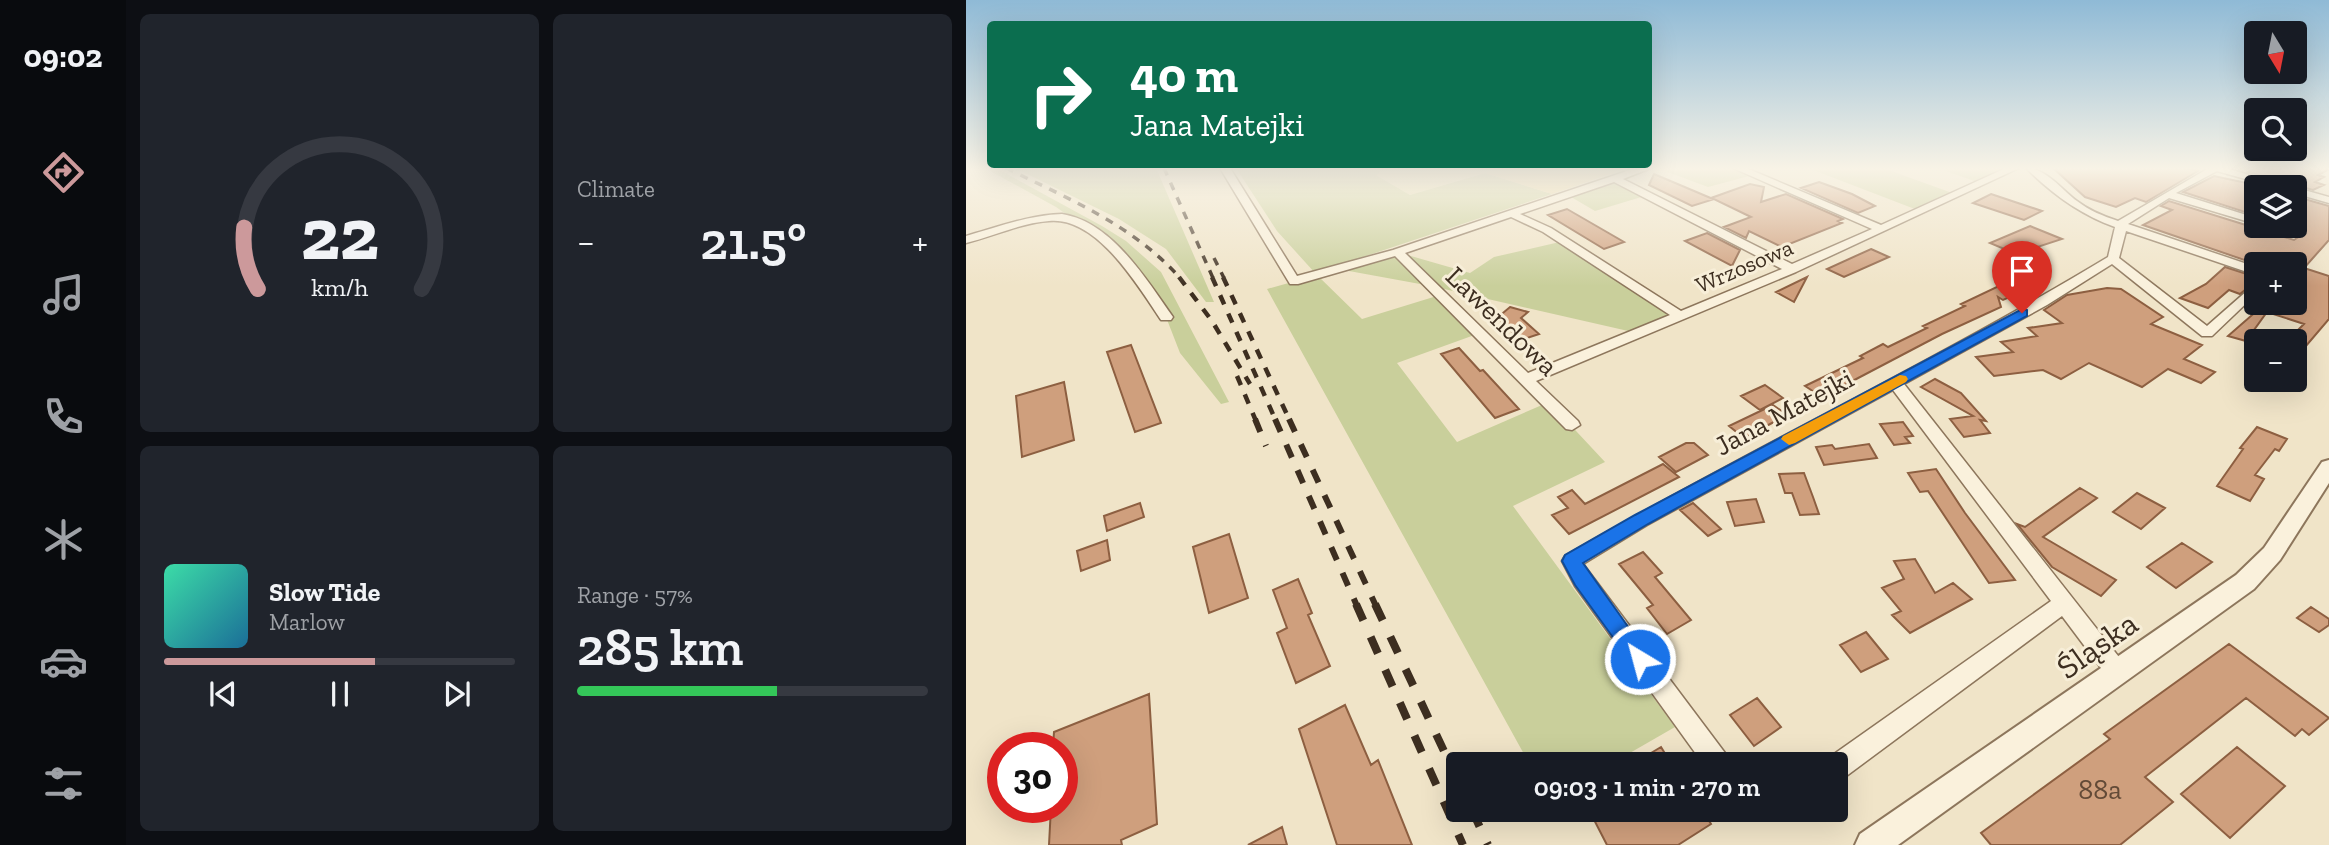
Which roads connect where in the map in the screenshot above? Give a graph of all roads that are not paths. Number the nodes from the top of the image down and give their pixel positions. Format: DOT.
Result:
graph roads {
  1 [pos="1249,207"];
  2 [pos="1527,207"];
  3 [pos="1672,207"];
  4 [pos="1831,207"];
  5 [pos="1929,207"];
  6 [pos="2080,207"];
  7 [pos="2147,207"];
  8 [pos="2212,207"];
  9 [pos="1510,213"];
  10 [pos="2244,217"];
  11 [pos="2121,224"];
  12 [pos="1882,229"];
  13 [pos="966,240"];
  14 [pos="1397,252"];
  15 [pos="2113,259"];
  16 [pos="2244,267"];
  17 [pos="1792,269"];
  18 [pos="2244,299"];
  19 [pos="1679,316"];
  20 [pos="1166,317"];
  21 [pos="1527,379"];
  22 [pos="1895,382"];
  23 [pos="1572,425"];
  24 [pos="2329,467"];
  25 [pos="2064,603"];
  26 [pos="2118,673"];
  27 [pos="1709,752"];
  28 [pos="1848,759"];
  29 [pos="1871,845"];
  1 -- 14 [label="street"];
  2 -- 9 [label="street"];
  3 -- 17 [label="street"];
  4 -- 12 [label="street"];
  5 -- 12 [label="street, Wrzosowa"];
  6 -- 11 [label="street"];
  7 -- 11 [label="street"];
  8 -- 10 [label="street"];
  9 -- 14 [label="street"];
  9 -- 19 [label="street"];
  11 -- 15 [label="street"];
  11 -- 16 [label="street"];
  12 -- 17 [label="street, Wrzosowa"];
  13 -- 20 [label="street"];
  14 -- 21 [label="street, Lawendowa"];
  15 -- 18 [label="street"];
  15 -- 22 [label="street, Jana Matejki"];
  17 -- 19 [label="street, Wrzosowa"];
  19 -- 21 [label="street, Wrzosowa"];
  21 -- 23 [label="street, Lawendowa"];
  22 -- 25 [label="street"];
  22 -- 27 [label="street, Jana Matejki"];
  24 -- 26 [label="street, Śląska"];
  25 -- 26 [label="street"];
  25 -- 28 [label="street, Śląska"];
  26 -- 29 [label="street, Śląska"];
}
